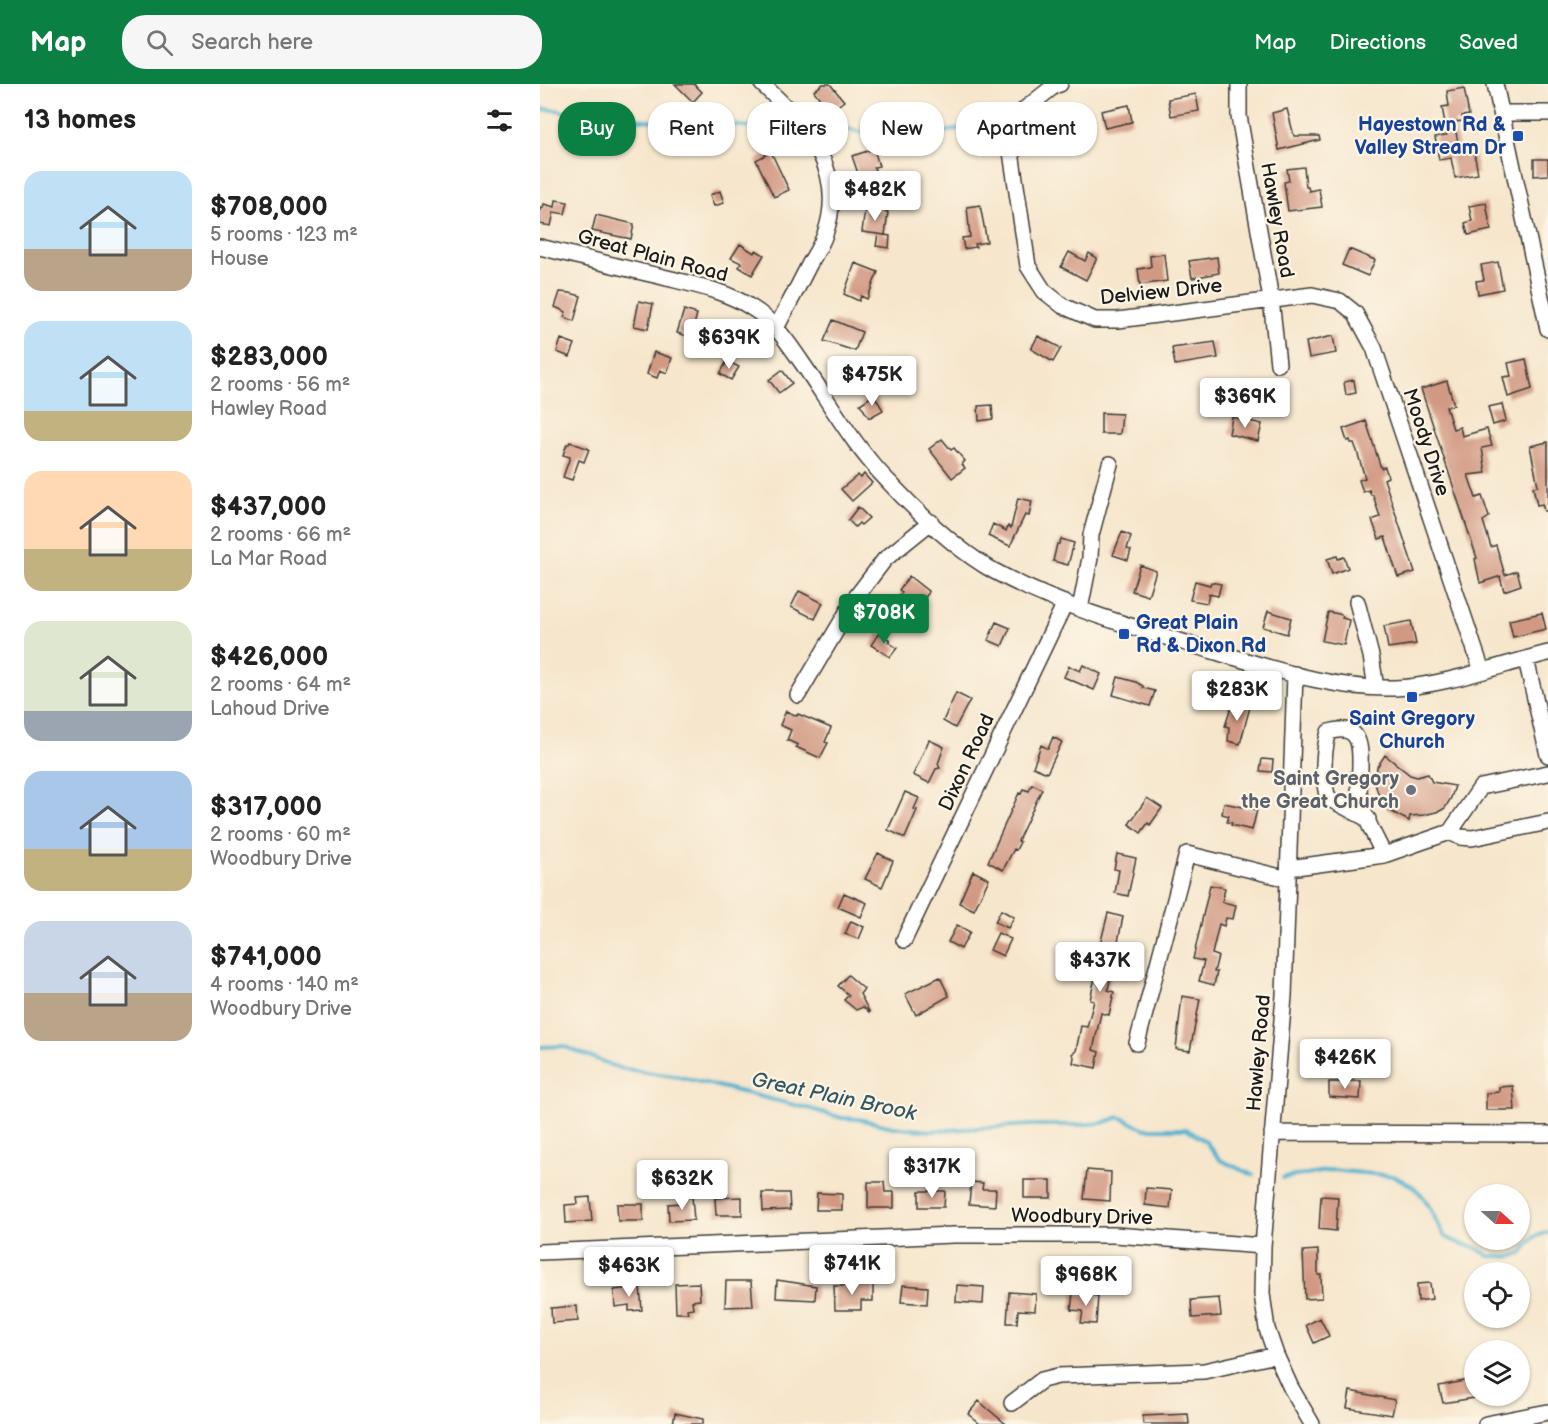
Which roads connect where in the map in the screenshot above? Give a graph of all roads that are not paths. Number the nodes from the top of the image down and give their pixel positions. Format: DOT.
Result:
graph roads {
  1 [pos="762,84"];
  2 [pos="1060,84"];
  3 [pos="1239,84"];
  4 [pos="1495,84"];
  5 [pos="1503,113"];
  6 [pos="1548,113"];
  7 [pos="540,247"];
  8 [pos="1272,299"];
  9 [pos="776,328"];
  10 [pos="1548,329"];
  11 [pos="1278,364"];
  12 [pos="1110,464"];
  13 [pos="931,522"];
  14 [pos="1357,602"];
  15 [pos="1065,603"];
  16 [pos="1080,609"];
  17 [pos="1548,653"];
  18 [pos="1526,659"];
  19 [pos="1482,671"];
  20 [pos="1295,674"];
  21 [pos="1376,688"];
  22 [pos="798,695"];
  23 [pos="1548,755"];
  24 [pos="1548,773"];
  25 [pos="1368,819"];
  26 [pos="1548,822"];
  27 [pos="1450,832"];
  28 [pos="1384,855"];
  29 [pos="1288,874"];
  30 [pos="904,940"];
  31 [pos="1137,1043"];
  32 [pos="1272,1133"];
  33 [pos="1548,1134"];
  34 [pos="1263,1246"];
  35 [pos="540,1251"];
  36 [pos="1276,1355"];
  37 [pos="1012,1403"];
  38 [pos="1548,1412"];
  39 [pos="1312,1424"];
  40 [pos="1486,1424"];
  1 -- 9 [label="street"];
  2 -- 8 [label="street, Delview Drive"];
  3 -- 8 [label="street, Hawley Road"];
  4 -- 5 [label="street"];
  5 -- 6 [label="street"];
  5 -- 10 [label="street"];
  7 -- 9 [label="street, Great Plain Road"];
  8 -- 11 [label="street, Hawley Road"];
  8 -- 19 [label="street, Moody Drive"];
  9 -- 13 [label="street, Great Plain Road"];
  12 -- 16 [label="street"];
  13 -- 15 [label="street, Great Plain Road"];
  13 -- 22 [label="street"];
  14 -- 21 [label="street"];
  15 -- 16 [label="street, Great Plain Road"];
  15 -- 30 [label="street, Dixon Road"];
  16 -- 20 [label="street, Great Plain Road"];
  17 -- 18 [label="street, Great Plain Road"];
  18 -- 19 [label="street, Great Plain Road"];
  18 -- 23 [label="street"];
  19 -- 21 [label="street, Great Plain Road"];
  20 -- 21 [label="street, Great Plain Road"];
  20 -- 29 [label="street, Hawley Road"];
  24 -- 27 [label="street"];
  25 -- 25 [label="street"];
  25 -- 28 [label="street"];
  26 -- 27 [label="street"];
  27 -- 28 [label="street"];
  28 -- 29 [label="street"];
  29 -- 31 [label="street"];
  29 -- 32 [label="street, Hawley Road"];
  32 -- 33 [label="street"];
  32 -- 34 [label="street, Hawley Road"];
  34 -- 35 [label="street, Woodbury Drive"];
  34 -- 36 [label="street, Hawley Road"];
  36 -- 37 [label="street"];
  36 -- 39 [label="street, Hawley Road"];
  38 -- 40 [label="street"];
}
